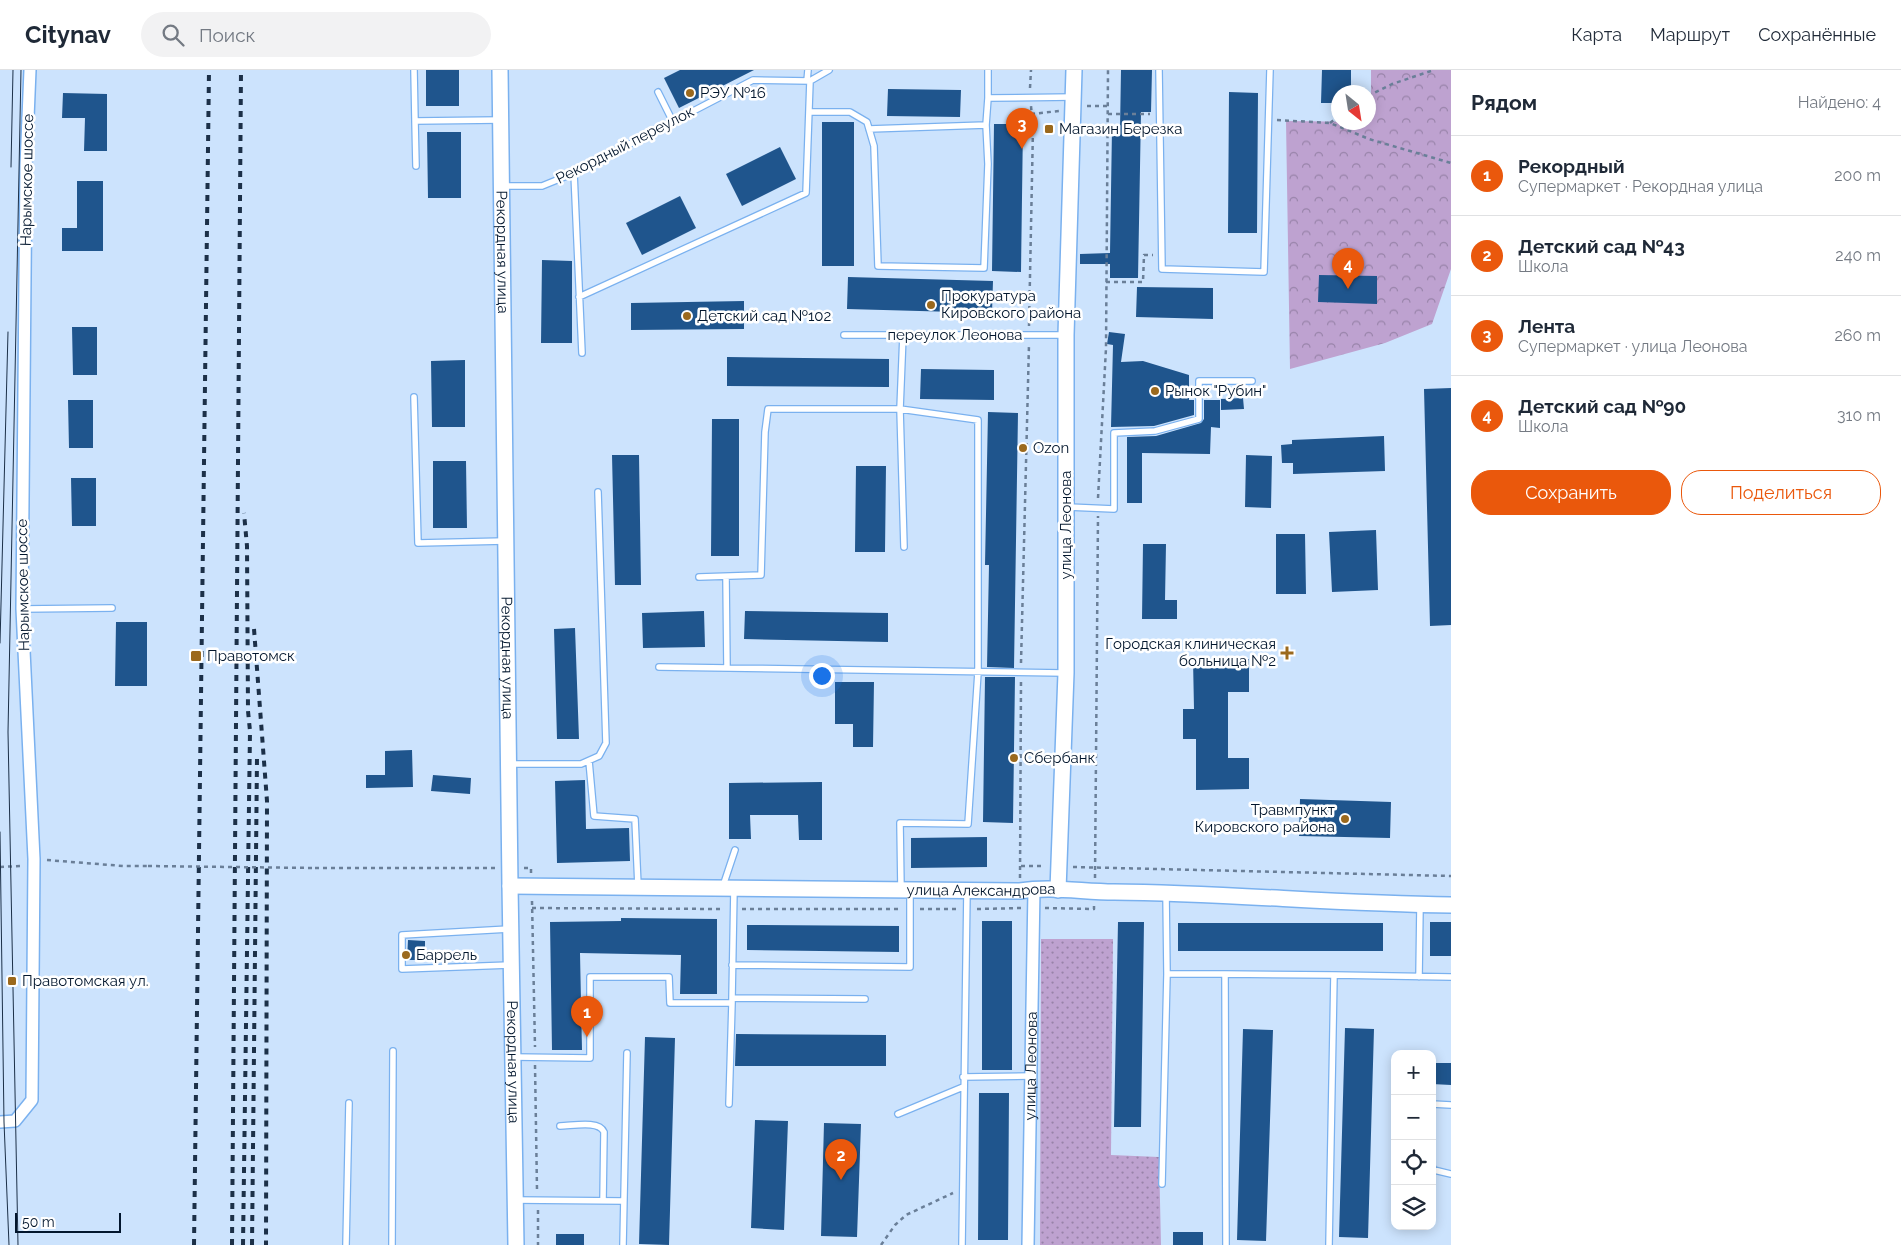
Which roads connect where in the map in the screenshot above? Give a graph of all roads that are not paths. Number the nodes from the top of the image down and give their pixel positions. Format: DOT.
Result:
graph roads {
  1 [pos="30,70"];
  2 [pos="414,70"];
  3 [pos="500,70"];
  4 [pos="808,70"];
  5 [pos="829,70"];
  6 [pos="988,70"];
  7 [pos="1074,70"];
  8 [pos="1159,70"];
  9 [pos="1270,70"];
  10 [pos="808,81"];
  11 [pos="658,92"];
  12 [pos="1073,97"];
  13 [pos="988,98"];
  14 [pos="809,112"];
  15 [pos="500,120"];
  16 [pos="415,121"];
  17 [pos="673,122"];
  18 [pos="986,125"];
  19 [pos="869,129"];
  20 [pos="416,166"];
  21 [pos="574,173"];
  22 [pos="501,186"];
  23 [pos="579,297"];
  24 [pos="844,335"];
  25 [pos="903,335"];
  26 [pos="1066,335"];
  27 [pos="582,353"];
  28 [pos="1252,381"];
  29 [pos="414,397"];
  30 [pos="900,409"];
  31 [pos="598,492"];
  32 [pos="1066,507"];
  33 [pos="507,541"];
  34 [pos="904,547"];
  35 [pos="699,577"];
  36 [pos="726,577"];
  37 [pos="22,608"];
  38 [pos="112,608"];
  39 [pos="659,667"];
  40 [pos="727,668"];
  41 [pos="978,672"];
  42 [pos="1066,673"];
  43 [pos="589,761"];
  44 [pos="508,764"];
  45 [pos="735,850"];
  46 [pos="510,886"];
  47 [pos="638,886"];
  48 [pos="728,888"];
  49 [pos="906,889"];
  50 [pos="967,889"];
  51 [pos="1027,890"];
  52 [pos="1058,890"];
  53 [pos="1166,892"];
  54 [pos="1420,905"];
  55 [pos="1451,905"];
  56 [pos="511,929"];
  57 [pos="512,965"];
  58 [pos="732,965"];
  59 [pos="1167,974"];
  60 [pos="1225,974"];
  61 [pos="1334,975"];
  62 [pos="1419,976"];
  63 [pos="1451,977"];
  64 [pos="865,999"];
  65 [pos="732,1000"];
  66 [pos="393,1051"];
  67 [pos="627,1053"];
  68 [pos="512,1057"];
  69 [pos="1030,1076"];
  70 [pos="963,1078"];
  71 [pos="963,1087"];
  72 [pos="349,1103"];
  73 [pos="729,1104"];
  74 [pos="1436,1104"];
  75 [pos="1451,1104"];
  76 [pos="898,1114"];
  77 [pos="0,1122"];
  78 [pos="560,1126"];
  79 [pos="1436,1170"];
  80 [pos="1451,1174"];
  81 [pos="1162,1184"];
  82 [pos="516,1200"];
  83 [pos="603,1201"];
  84 [pos="623,1201"];
  85 [pos="346,1245"];
  86 [pos="392,1245"];
  87 [pos="516,1245"];
  88 [pos="623,1245"];
  89 [pos="962,1245"];
  90 [pos="1028,1245"];
  91 [pos="1226,1245"];
  92 [pos="1329,1245"];
  1 -- 37 [label="street, Нарымское шоссе"];
  2 -- 16 [label="lane"];
  3 -- 15 [label="street, Рекордная улица"];
  4 -- 10 [label="lane"];
  5 -- 10 [label="lane"];
  6 -- 13 [label="lane"];
  7 -- 12 [label="street, улица Леонова"];
  8 -- 9 [label="lane"];
  10 -- 14 [label="lane"];
  10 -- 17 [label="lane, Рекордный переулок"];
  11 -- 17 [label="lane"];
  12 -- 13 [label="lane"];
  12 -- 26 [label="street, улица Леонова"];
  13 -- 18 [label="lane"];
  14 -- 19 [label="lane"];
  14 -- 23 [label="lane"];
  15 -- 16 [label="lane"];
  15 -- 22 [label="street, Рекордная улица"];
  16 -- 20 [label="lane"];
  17 -- 21 [label="lane, Рекордный переулок"];
  18 -- 19 [label="lane"];
  18 -- 19 [label="lane"];
  21 -- 22 [label="lane, Рекордный переулок"];
  21 -- 23 [label="lane"];
  22 -- 33 [label="street, Рекордная улица"];
  23 -- 27 [label="lane"];
  24 -- 25 [label="lane, переулок Леонова"];
  25 -- 26 [label="lane, переулок Леонова"];
  25 -- 30 [label="lane"];
  26 -- 32 [label="street, улица Леонова"];
  28 -- 32 [label="lane"];
  29 -- 33 [label="lane"];
  30 -- 34 [label="lane"];
  30 -- 36 [label="lane"];
  30 -- 41 [label="lane"];
  31 -- 43 [label="lane"];
  32 -- 42 [label="street, улица Леонова"];
  33 -- 44 [label="street, Рекордная улица"];
  35 -- 36 [label="lane"];
  36 -- 40 [label="lane"];
  37 -- 38 [label="lane"];
  37 -- 77 [label="street, Нарымское шоссе"];
  39 -- 40 [label="lane"];
  40 -- 41 [label="lane"];
  41 -- 42 [label="lane"];
  41 -- 49 [label="lane"];
  42 -- 52 [label="street, улица Леонова"];
  43 -- 44 [label="lane"];
  43 -- 47 [label="lane"];
  44 -- 46 [label="street, Рекордная улица"];
  45 -- 48 [label="lane"];
  46 -- 47 [label="street, улица Александрова"];
  46 -- 56 [label="street, Рекордная улица"];
  47 -- 48 [label="street, улица Александрова"];
  48 -- 49 [label="street, улица Александрова"];
  48 -- 58 [label="lane"];
  49 -- 50 [label="street, улица Александрова"];
  49 -- 58 [label="lane"];
  50 -- 51 [label="street, улица Александрова"];
  50 -- 70 [label="lane"];
  51 -- 52 [label="street, улица Александрова"];
  51 -- 69 [label="street, улица Леонова"];
  52 -- 53 [label="street, улица Александрова"];
  53 -- 54 [label="street, улица Александрова"];
  53 -- 59 [label="lane"];
  54 -- 55 [label="street, улица Александрова"];
  54 -- 62 [label="lane"];
  56 -- 57 [label="street, Рекордная улица"];
  56 -- 57 [label="lane"];
  57 -- 68 [label="street, Рекордная улица"];
  58 -- 65 [label="lane"];
  59 -- 60 [label="lane"];
  59 -- 81 [label="lane"];
  60 -- 61 [label="lane"];
  60 -- 91 [label="lane"];
  61 -- 62 [label="lane"];
  61 -- 92 [label="lane"];
  62 -- 63 [label="lane"];
  64 -- 65 [label="lane"];
  65 -- 68 [label="lane"];
  65 -- 73 [label="lane"];
  66 -- 86 [label="lane"];
  67 -- 84 [label="lane"];
  68 -- 82 [label="street, Рекордная улица"];
  69 -- 70 [label="lane"];
  69 -- 90 [label="street, улица Леонова"];
  70 -- 71 [label="lane"];
  71 -- 76 [label="lane"];
  71 -- 89 [label="lane"];
  72 -- 85 [label="lane"];
  74 -- 75 [label="lane"];
  78 -- 83 [label="lane"];
  79 -- 80 [label="lane"];
  82 -- 83 [label="lane"];
  82 -- 87 [label="street, Рекордная улица"];
  83 -- 84 [label="lane"];
  84 -- 88 [label="lane"];
}
